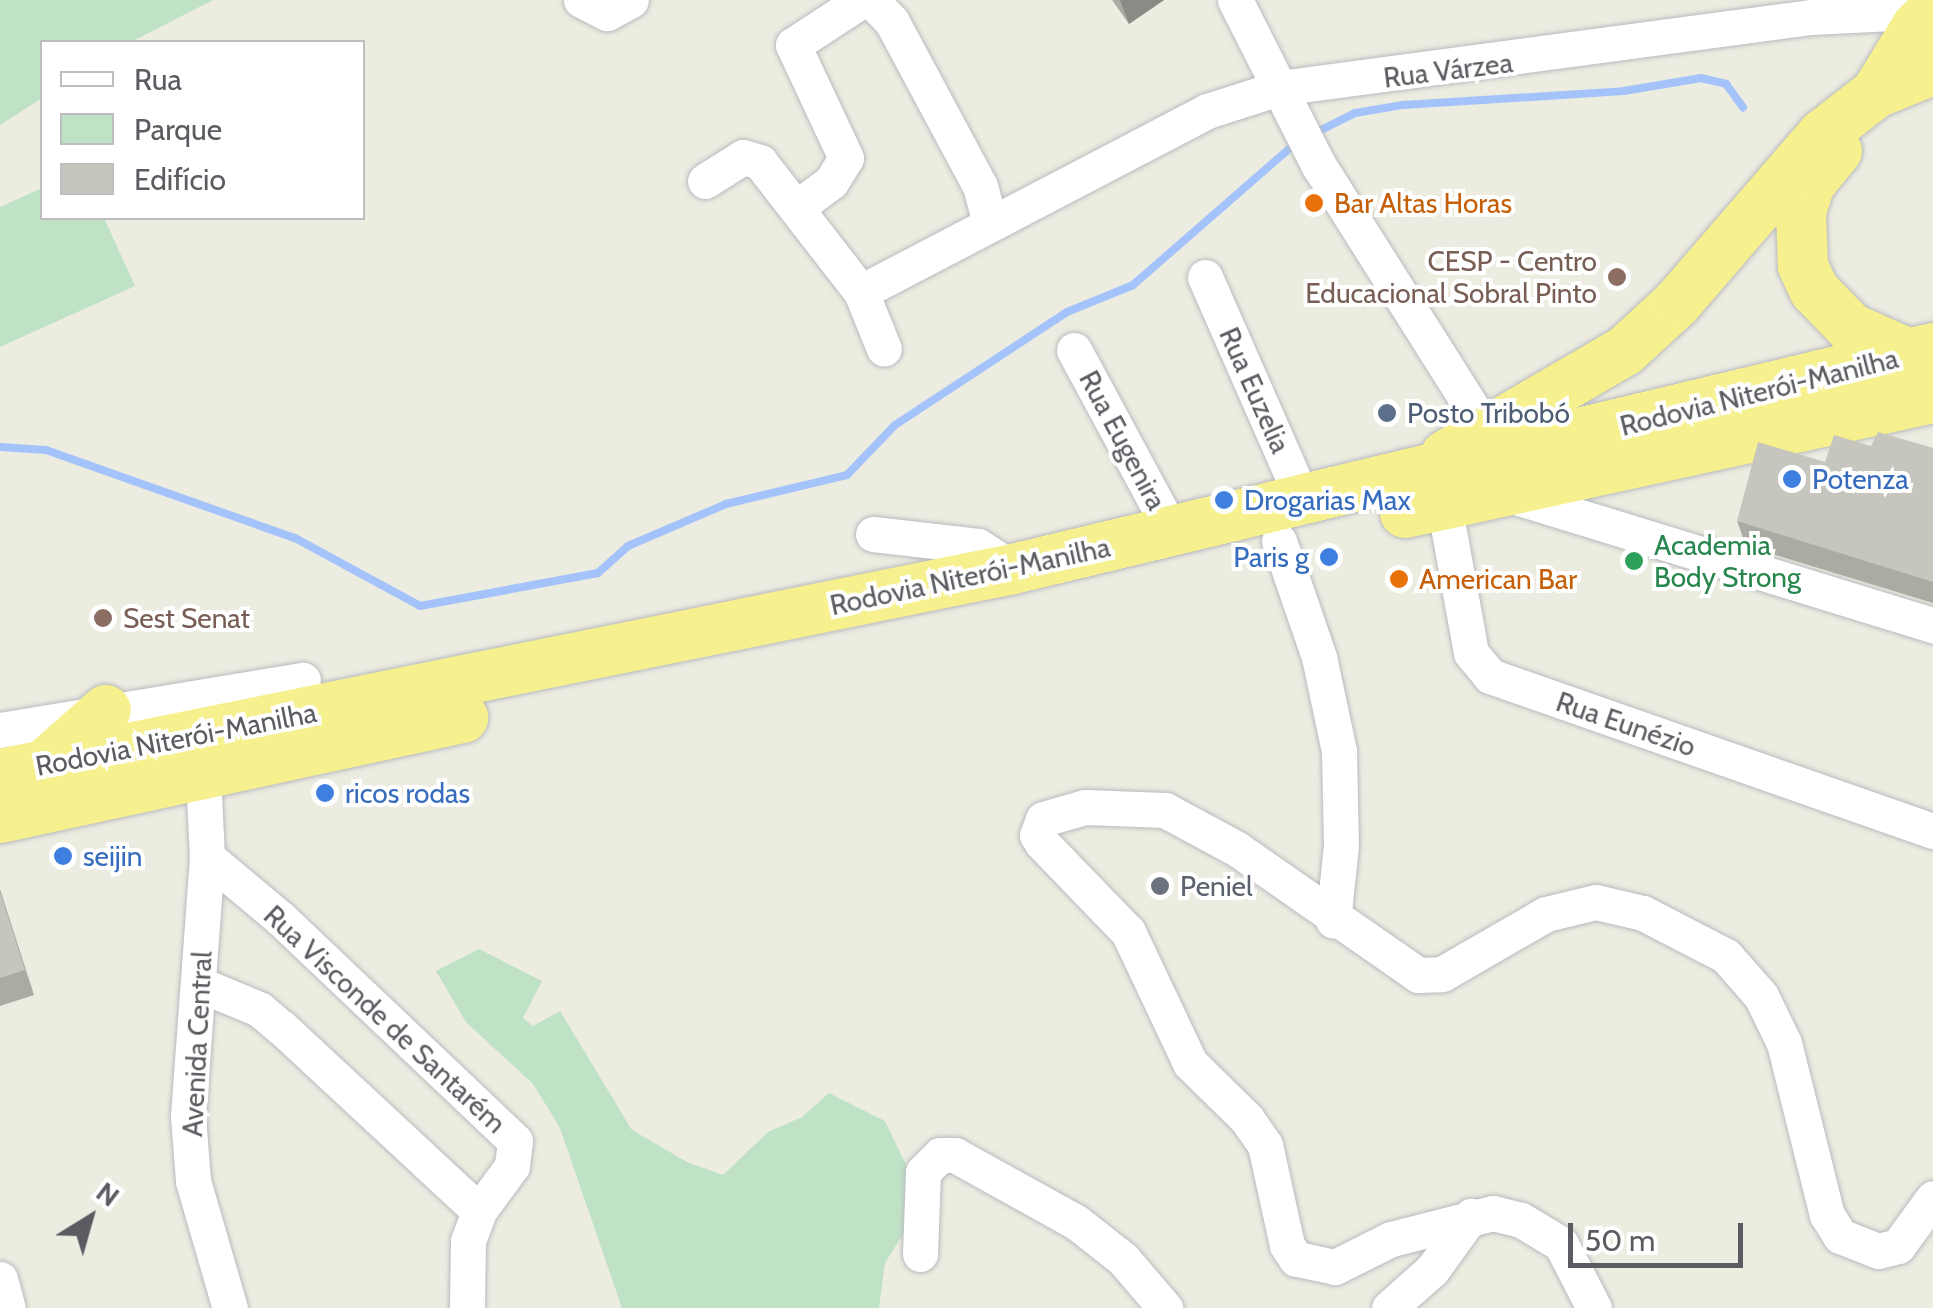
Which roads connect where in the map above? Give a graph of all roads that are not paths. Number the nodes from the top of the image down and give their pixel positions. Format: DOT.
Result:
graph roads {
  1 [pos="581,0"];
  2 [pos="632,0"];
  3 [pos="1235,0"];
  4 [pos="1933,11"];
  5 [pos="1933,70"];
  6 [pos="1933,85"];
  7 [pos="1279,88"];
  8 [pos="1876,93"];
  9 [pos="705,181"];
  10 [pos="796,208"];
  11 [pos="989,220"];
  12 [pos="1205,277"];
  13 [pos="861,292"];
  14 [pos="884,349"];
  15 [pos="1074,350"];
  16 [pos="1921,351"];
  17 [pos="1933,398"];
  18 [pos="1485,429"];
  19 [pos="1428,491"];
  20 [pos="1505,494"];
  21 [pos="1292,522"];
  22 [pos="1171,530"];
  23 [pos="873,534"];
  24 [pos="1013,568"];
  25 [pos="1933,626"];
  26 [pos="303,680"];
  27 [pos="429,692"];
  28 [pos="106,710"];
  29 [pos="0,730"];
  30 [pos="22,769"];
  31 [pos="203,776"];
  32 [pos="0,818"];
  33 [pos="1933,831"];
  34 [pos="207,858"];
  35 [pos="1333,922"];
  36 [pos="201,985"];
  37 [pos="1933,1198"];
  38 [pos="479,1211"];
  39 [pos="1471,1216"];
  40 [pos="920,1254"];
  41 [pos="0,1279"];
  42 [pos="8,1308"];
  43 [pos="230,1308"];
  44 [pos="467,1308"];
  45 [pos="1165,1308"];
  46 [pos="1390,1308"];
  47 [pos="1594,1308"];
  1 -- 2 [label="street"];
  3 -- 7 [label="street"];
  4 -- 7 [label="street, Rua Várzea"];
  4 -- 8 [label="highway"];
  5 -- 8 [label="highway"];
  6 -- 16 [label="highway"];
  7 -- 11 [label="street, Rua Várzea"];
  7 -- 18 [label="street"];
  8 -- 18 [label="highway"];
  9 -- 10 [label="street"];
  10 -- 11 [label="street"];
  10 -- 13 [label="street"];
  11 -- 13 [label="street, Rua Várzea"];
  12 -- 21 [label="street, Rua Euzelia"];
  13 -- 14 [label="street"];
  15 -- 22 [label="street, Rua Eugenira"];
  16 -- 19 [label="highway, Rodovia Niterói-Manilha"];
  17 -- 20 [label="highway, Rodovia Niterói-Manilha"];
  18 -- 19 [label="highway"];
  19 -- 20 [label="highway, Rodovia Niterói-Manilha"];
  19 -- 21 [label="highway, Rodovia Niterói-Manilha"];
  19 -- 33 [label="street, Rua Eunézio"];
  20 -- 25 [label="street"];
  21 -- 22 [label="highway, Rodovia Niterói-Manilha"];
  21 -- 31 [label="highway, Rodovia Niterói-Manilha"];
  21 -- 35 [label="street, Rua Euzelia"];
  22 -- 24 [label="highway, Rodovia Niterói-Manilha"];
  23 -- 24 [label="street"];
  24 -- 27 [label="highway, Rodovia Niterói-Manilha"];
  26 -- 27 [label="highway"];
  26 -- 28 [label="street"];
  27 -- 30 [label="highway, Rodovia Niterói-Manilha"];
  28 -- 29 [label="street"];
  28 -- 30 [label="highway"];
  31 -- 32 [label="highway, Rodovia Niterói-Manilha"];
  31 -- 34 [label="street, Avenida Central"];
  34 -- 36 [label="street, Avenida Central"];
  34 -- 38 [label="street, Rua Visconde de Santarém"];
  35 -- 37 [label="street"];
  35 -- 39 [label="street"];
  36 -- 38 [label="street"];
  36 -- 43 [label="street, Avenida Central"];
  38 -- 44 [label="street, Rua Visconde de Santarém"];
  39 -- 46 [label="street"];
  39 -- 47 [label="street"];
  40 -- 45 [label="street"];
  41 -- 42 [label="street"];
}
